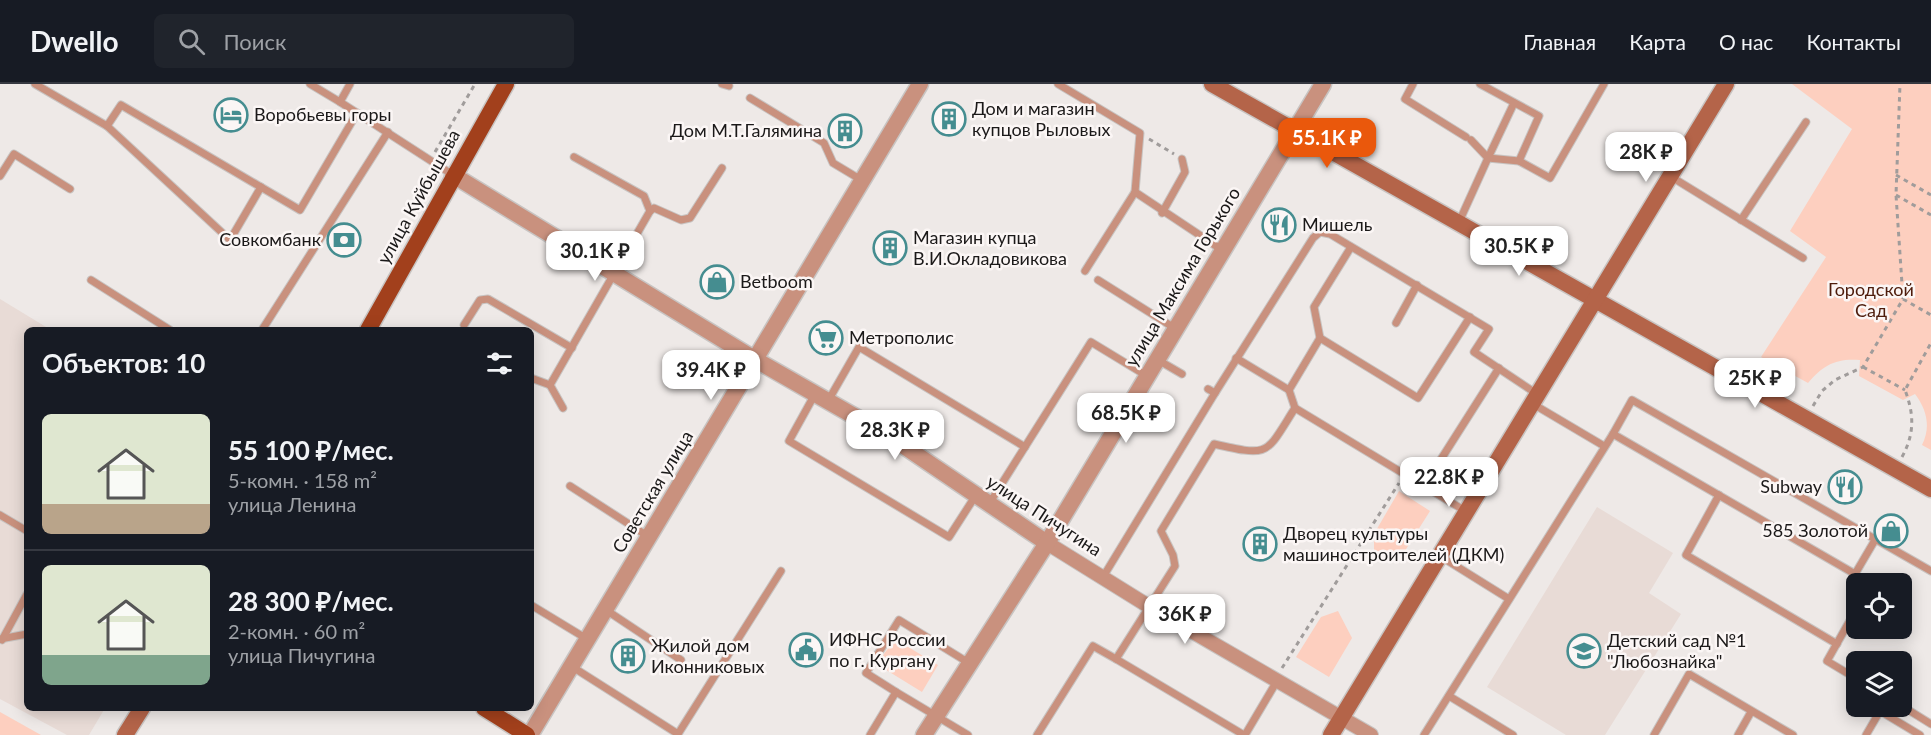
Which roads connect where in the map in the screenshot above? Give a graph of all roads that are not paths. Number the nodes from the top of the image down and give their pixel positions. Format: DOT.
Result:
graph roads {
  1 [pos="35,84"];
  2 [pos="310,84"];
  3 [pos="350,84"];
  4 [pos="506,84"];
  5 [pos="920,84"];
  6 [pos="1058,84"];
  7 [pos="1212,84"];
  8 [pos="1323,84"];
  9 [pos="1413,84"];
  10 [pos="1480,84"];
  11 [pos="1604,84"];
  12 [pos="1726,84"];
  13 [pos="750,98"];
  14 [pos="340,102"];
  15 [pos="1514,103"];
  16 [pos="357,112"];
  17 [pos="1806,122"];
  18 [pos="107,126"];
  19 [pos="1295,131"];
  20 [pos="388,132"];
  21 [pos="574,157"];
  22 [pos="1488,158"];
  23 [pos="1182,159"];
  24 [pos="1519,161"];
  25 [pos="722,168"];
  26 [pos="453,175"];
  27 [pos="1670,176"];
  28 [pos="0,177"];
  29 [pos="862,181"];
  30 [pos="261,187"];
  31 [pos="70,189"];
  32 [pos="1135,192"];
  33 [pos="650,211"];
  34 [pos="1162,213"];
  35 [pos="1741,220"];
  36 [pos="1458,225"];
  37 [pos="1351,247"];
  38 [pos="1222,250"];
  39 [pos="1803,258"];
  40 [pos="1085,271"];
  41 [pos="613,273"];
  42 [pos="91,280"];
  43 [pos="1098,280"];
  44 [pos="1417,285"];
  45 [pos="1597,299"];
  46 [pos="1470,318"];
  47 [pos="1396,322"];
  48 [pos="464,325"];
  49 [pos="165,327"];
  50 [pos="264,327"];
  51 [pos="370,327"];
  52 [pos="1176,329"];
  53 [pos="1320,338"];
  54 [pos="572,348"];
  55 [pos="1236,358"];
  56 [pos="1157,359"];
  57 [pos="756,360"];
  58 [pos="1499,368"];
  59 [pos="1182,374"];
  60 [pos="1147,376"];
  61 [pos="534,379"];
  62 [pos="550,385"];
  63 [pos="1289,390"];
  64 [pos="821,398"];
  65 [pos="1536,399"];
  66 [pos="563,408"];
  67 [pos="1295,408"];
  68 [pos="1613,434"];
  69 [pos="1604,446"];
  70 [pos="1025,447"];
  71 [pos="570,486"];
  72 [pos="1424,486"];
  73 [pos="1931,489"];
  74 [pos="1719,495"];
  75 [pos="982,500"];
  76 [pos="1467,512"];
  77 [pos="0,515"];
  78 [pos="24,529"];
  79 [pos="649,537"];
  80 [pos="1875,540"];
  81 [pos="1047,543"];
  82 [pos="1440,556"];
  83 [pos="782,571"];
  84 [pos="1931,571"];
  85 [pos="1853,573"];
  86 [pos="1856,573"];
  87 [pos="1103,577"];
  88 [pos="24,599"];
  89 [pos="1509,599"];
  90 [pos="534,607"];
  91 [pos="1150,607"];
  92 [pos="606,610"];
  93 [pos="1846,628"];
  94 [pos="24,635"];
  95 [pos="1,639"];
  96 [pos="587,639"];
  97 [pos="1837,644"];
  98 [pos="1116,658"];
  99 [pos="681,660"];
  100 [pos="969,663"];
  101 [pos="571,666"];
  102 [pos="1846,672"];
  103 [pos="1276,680"];
  104 [pos="896,692"];
  105 [pos="1449,696"];
  106 [pos="140,711"];
  107 [pos="489,711"];
  108 [pos="1751,712"];
  109 [pos="1912,712"];
  110 [pos="936,716"];
  111 [pos="1341,718"];
  112 [pos="1931,724"];
  113 [pos="125,735"];
  114 [pos="528,735"];
  115 [pos="870,735"];
  116 [pos="924,735"];
  117 [pos="968,735"];
  118 [pos="1037,735"];
  119 [pos="1244,735"];
  120 [pos="1331,735"];
  121 [pos="1371,735"];
  122 [pos="1424,735"];
  123 [pos="1513,735"];
  124 [pos="1654,735"];
  125 [pos="1738,735"];
  126 [pos="1793,735"];
  127 [pos="1866,735"];
  128 [pos="1920,735"];
  1 -- 18 [label="lane"];
  2 -- 14 [label="lane"];
  3 -- 14 [label="lane"];
  4 -- 26 [label="main road, улица Куйбышева"];
  5 -- 29 [label="street, Советская улица"];
  6 -- 32 [label="lane"];
  7 -- 19 [label="main road"];
  8 -- 19 [label="street, улица Максима Горького"];
  9 -- 22 [label="lane"];
  10 -- 15 [label="lane"];
  11 -- 24 [label="lane"];
  12 -- 27 [label="main road"];
  13 -- 29 [label="lane"];
  14 -- 16 [label="lane"];
  15 -- 22 [label="lane"];
  15 -- 24 [label="lane"];
  16 -- 20 [label="lane"];
  16 -- 30 [label="lane"];
  17 -- 35 [label="lane"];
  18 -- 30 [label="lane"];
  18 -- 30 [label="lane"];
  19 -- 36 [label="main road"];
  19 -- 38 [label="street, улица Максима Горького"];
  20 -- 26 [label="lane"];
  20 -- 50 [label="lane"];
  21 -- 33 [label="lane"];
  22 -- 24 [label="lane"];
  22 -- 36 [label="lane"];
  23 -- 34 [label="lane"];
  25 -- 33 [label="lane"];
  26 -- 41 [label="street, улица Пичугина"];
  26 -- 51 [label="main road, улица Куйбышева"];
  27 -- 35 [label="lane"];
  27 -- 45 [label="main road"];
  28 -- 31 [label="lane"];
  29 -- 57 [label="street, Советская улица"];
  32 -- 34 [label="lane"];
  32 -- 40 [label="lane"];
  33 -- 41 [label="lane"];
  34 -- 38 [label="lane"];
  35 -- 39 [label="lane"];
  36 -- 45 [label="main road"];
  37 -- 44 [label="lane"];
  37 -- 53 [label="lane"];
  37 -- 55 [label="lane"];
  38 -- 52 [label="street, улица Максима Горького"];
  41 -- 54 [label="lane"];
  41 -- 57 [label="street, улица Пичугина"];
  42 -- 49 [label="lane"];
  43 -- 52 [label="lane"];
  44 -- 46 [label="lane"];
  44 -- 47 [label="lane"];
  45 -- 65 [label="main road"];
  45 -- 73 [label="main road"];
  46 -- 53 [label="lane"];
  46 -- 58 [label="lane"];
  48 -- 54 [label="lane"];
  52 -- 56 [label="street, улица Максима Горького"];
  53 -- 63 [label="lane"];
  54 -- 62 [label="lane"];
  55 -- 63 [label="lane"];
  55 -- 87 [label="lane"];
  56 -- 59 [label="lane"];
  56 -- 60 [label="street, улица Максима Горького"];
  57 -- 64 [label="street, улица Пичугина"];
  57 -- 79 [label="street, Советская улица"];
  58 -- 65 [label="lane"];
  58 -- 72 [label="lane"];
  60 -- 70 [label="lane"];
  60 -- 81 [label="street, улица Максима Горького"];
  61 -- 62 [label="lane"];
  62 -- 66 [label="lane"];
  63 -- 67 [label="lane"];
  64 -- 70 [label="lane"];
  64 -- 75 [label="street, улица Пичугина"];
  64 -- 75 [label="lane"];
  65 -- 69 [label="lane"];
  65 -- 76 [label="main road"];
  67 -- 72 [label="lane"];
  67 -- 91 [label="lane"];
  68 -- 69 [label="lane"];
  68 -- 74 [label="lane"];
  68 -- 80 [label="lane"];
  69 -- 89 [label="lane"];
  70 -- 75 [label="lane"];
  71 -- 79 [label="lane"];
  72 -- 76 [label="lane"];
  74 -- 85 [label="lane"];
  74 -- 97 [label="lane"];
  75 -- 81 [label="street, улица Пичугина"];
  76 -- 82 [label="main road"];
  77 -- 78 [label="lane"];
  79 -- 92 [label="street, Советская улица"];
  80 -- 84 [label="lane"];
  80 -- 86 [label="lane"];
  81 -- 87 [label="street, улица Пичугина"];
  81 -- 100 [label="street, улица Максима Горького"];
  82 -- 89 [label="lane"];
  82 -- 111 [label="main road"];
  83 -- 101 [label="lane"];
  87 -- 91 [label="street, улица Пичугина"];
  88 -- 95 [label="lane"];
  89 -- 105 [label="lane"];
  90 -- 96 [label="lane"];
  91 -- 98 [label="lane"];
  91 -- 103 [label="street, улица Пичугина"];
  92 -- 96 [label="street, Советская улица"];
  92 -- 99 [label="lane"];
  93 -- 97 [label="lane"];
  94 -- 95 [label="lane"];
  96 -- 101 [label="street, Советская улица"];
  97 -- 102 [label="lane"];
  98 -- 118 [label="lane"];
  98 -- 119 [label="lane"];
  100 -- 104 [label="lane"];
  100 -- 110 [label="street, улица Максима Горького"];
  101 -- 114 [label="street, Советская улица"];
  103 -- 111 [label="street, улица Пичугина"];
  103 -- 119 [label="lane"];
  104 -- 110 [label="lane"];
  104 -- 115 [label="lane"];
  105 -- 122 [label="lane"];
  105 -- 123 [label="lane"];
  106 -- 113 [label="main road"];
  107 -- 114 [label="main road"];
  108 -- 124 [label="lane"];
  108 -- 125 [label="lane"];
  108 -- 126 [label="lane"];
  109 -- 112 [label="lane"];
  110 -- 116 [label="street, улица Максима Горького"];
  110 -- 117 [label="lane"];
  111 -- 120 [label="main road"];
  111 -- 121 [label="street, улица Пичугина"];
  127 -- 128 [label="lane"];
}
